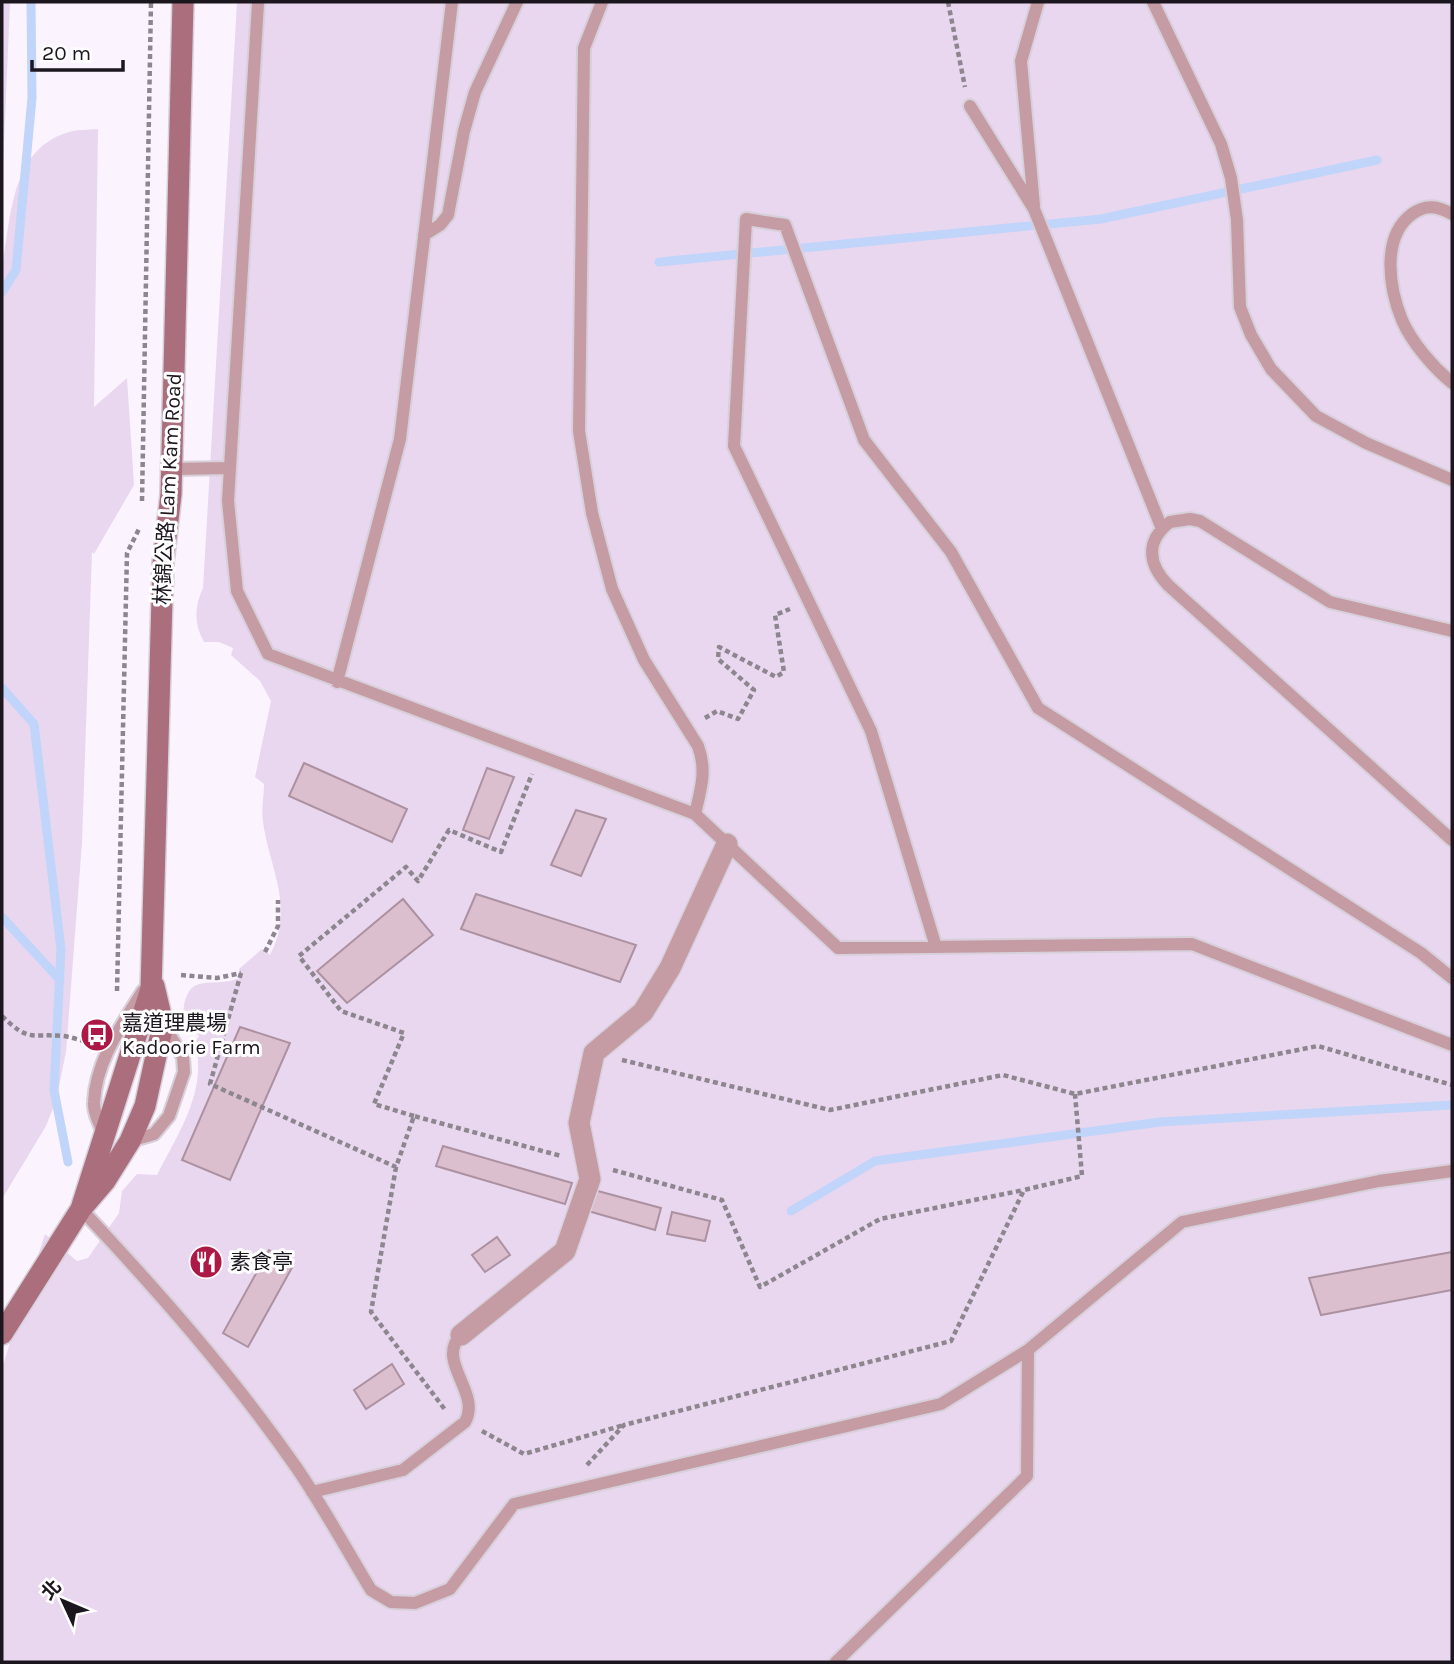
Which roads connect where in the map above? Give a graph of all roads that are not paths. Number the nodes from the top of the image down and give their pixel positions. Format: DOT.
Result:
graph roads {
  1 [pos="183,2"];
  2 [pos="452,2"];
  3 [pos="517,2"];
  4 [pos="602,2"];
  5 [pos="1038,2"];
  6 [pos="1153,2"];
  7 [pos="258,3"];
  8 [pos="970,106"];
  9 [pos="1034,209"];
  10 [pos="1452,214"];
  11 [pos="424,235"];
  12 [pos="1452,383"];
  13 [pos="228,468"];
  14 [pos="172,469"];
  15 [pos="1452,480"];
  16 [pos="1162,528"];
  17 [pos="1452,631"];
  18 [pos="337,682"];
  19 [pos="695,814"];
  20 [pos="1452,840"];
  21 [pos="727,844"];
  22 [pos="936,947"];
  23 [pos="152,976"];
  24 [pos="1452,978"];
  25 [pos="163,1024"];
  26 [pos="1452,1045"];
  27 [pos="130,1141"];
  28 [pos="1452,1171"];
  29 [pos="81,1209"];
  30 [pos="2,1334"];
  31 [pos="461,1335"];
  32 [pos="1028,1350"];
  33 [pos="312,1492"];
  34 [pos="836,1662"];
  1 -- 14 [label="main road, 林錦公路 Lam Kam Road"];
  2 -- 11 [label="lane"];
  3 -- 11 [label="lane"];
  4 -- 19 [label="lane"];
  5 -- 9 [label="lane"];
  6 -- 15 [label="lane"];
  7 -- 13 [label="lane"];
  8 -- 9 [label="lane"];
  9 -- 16 [label="lane"];
  10 -- 12 [label="lane"];
  11 -- 18 [label="lane"];
  13 -- 14 [label="lane"];
  13 -- 18 [label="lane"];
  14 -- 23 [label="main road, 林錦公路 Lam Kam Road"];
  16 -- 17 [label="lane"];
  16 -- 20 [label="lane"];
  18 -- 19 [label="lane"];
  19 -- 21 [label="lane"];
  21 -- 22 [label="lane"];
  21 -- 31 [label="street"];
  22 -- 24 [label="lane"];
  22 -- 26 [label="lane"];
  23 -- 25 [label="main road, 林錦公路 Lam Kam Road"];
  23 -- 29 [label="main road, 林錦公路 Lam Kam Road"];
  25 -- 27 [label="main road, 林錦公路 Lam Kam Road"];
  25 -- 27 [label="lane"];
  27 -- 29 [label="main road, 林錦公路 Lam Kam Road"];
  28 -- 32 [label="lane"];
  29 -- 30 [label="main road, 林錦公路 Lam Kam Road"];
  29 -- 33 [label="lane"];
  31 -- 33 [label="lane"];
  32 -- 33 [label="lane"];
  32 -- 34 [label="lane"];
}
